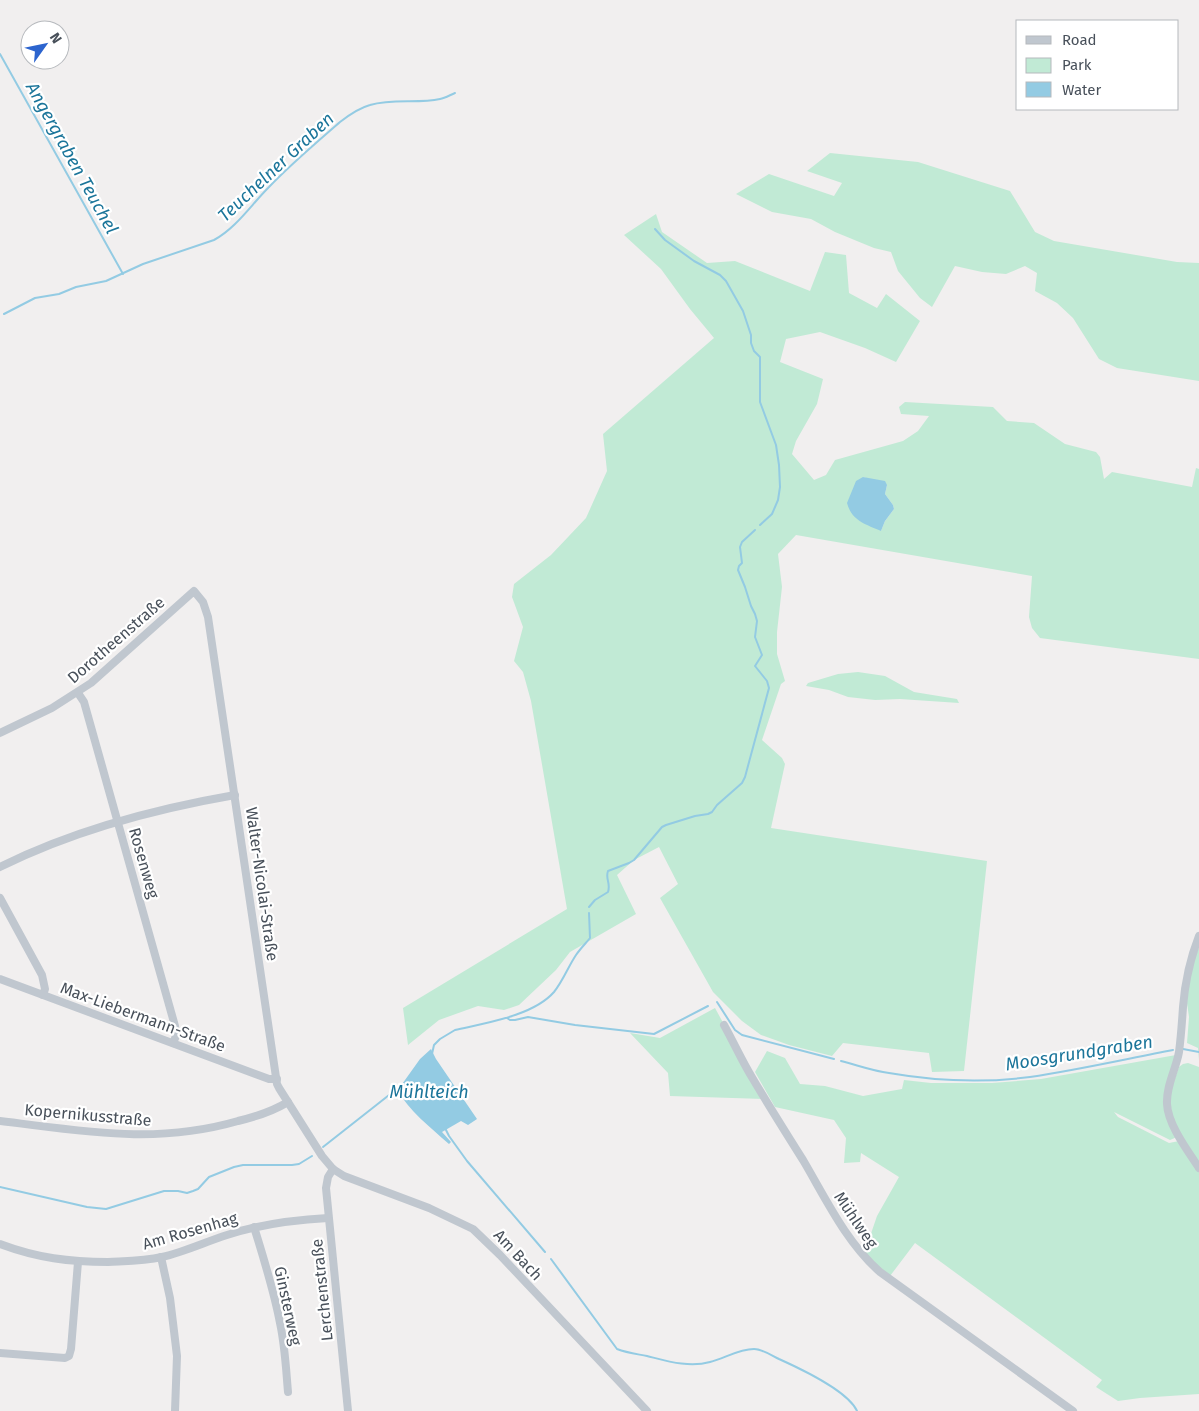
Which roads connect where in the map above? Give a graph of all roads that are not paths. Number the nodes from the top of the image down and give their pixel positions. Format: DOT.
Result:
graph roads {
  1 [pos="194,591"];
  2 [pos="78,692"];
  3 [pos="0,733"];
  4 [pos="235,795"];
  5 [pos="118,822"];
  6 [pos="0,867"];
  7 [pos="0,898"];
  8 [pos="1199,936"];
  9 [pos="0,979"];
  10 [pos="43,995"];
  11 [pos="724,1025"];
  12 [pos="173,1043"];
  13 [pos="277,1079"];
  14 [pos="288,1102"];
  15 [pos="0,1121"];
  16 [pos="1199,1168"];
  17 [pos="333,1169"];
  18 [pos="328,1218"];
  19 [pos="254,1227"];
  20 [pos="0,1244"];
  21 [pos="161,1257"];
  22 [pos="78,1262"];
  23 [pos="0,1353"];
  24 [pos="288,1392"];
  25 [pos="175,1411"];
  26 [pos="348,1411"];
  27 [pos="647,1411"];
  28 [pos="1073,1411"];
  1 -- 2 [label="street, Dorotheenstraße"];
  1 -- 4 [label="street, Walter-Nicolai-Straße"];
  2 -- 3 [label="street, Dorotheenstraße"];
  2 -- 5 [label="street, Rosenweg"];
  4 -- 5 [label="street"];
  4 -- 13 [label="street, Walter-Nicolai-Straße"];
  5 -- 6 [label="street"];
  5 -- 12 [label="street, Rosenweg"];
  7 -- 10 [label="street"];
  8 -- 16 [label="street"];
  9 -- 10 [label="street, Max-Liebermann-Straße"];
  10 -- 12 [label="street, Max-Liebermann-Straße"];
  11 -- 28 [label="street, Mühlweg"];
  12 -- 13 [label="street, Max-Liebermann-Straße"];
  13 -- 14 [label="street, Walter-Nicolai-Straße"];
  14 -- 15 [label="street, Kopernikusstraße"];
  14 -- 17 [label="street, Walter-Nicolai-Straße"];
  17 -- 18 [label="street, Lerchenstraße"];
  17 -- 27 [label="street, Am Bach"];
  18 -- 19 [label="street, Am Rosenhag"];
  18 -- 26 [label="street, Lerchenstraße"];
  19 -- 21 [label="street, Am Rosenhag"];
  19 -- 24 [label="street, Ginsterweg"];
  20 -- 22 [label="street, Am Rosenhag"];
  21 -- 22 [label="street, Am Rosenhag"];
  21 -- 25 [label="street"];
  22 -- 23 [label="street"];
}
